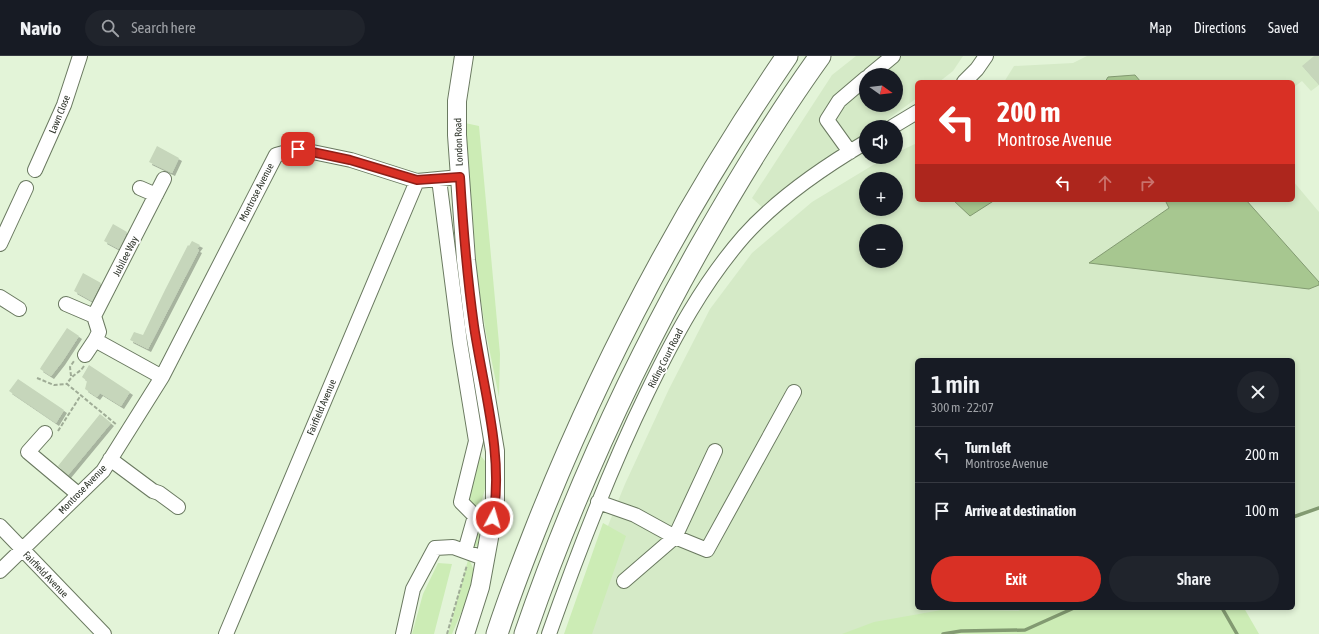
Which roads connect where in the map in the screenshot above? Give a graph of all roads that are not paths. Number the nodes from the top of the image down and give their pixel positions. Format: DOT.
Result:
graph roads {
  1 [pos="80,56"];
  2 [pos="464,56"];
  3 [pos="787,56"];
  4 [pos="820,56"];
  5 [pos="893,56"];
  6 [pos="986,56"];
  7 [pos="878,68"];
  8 [pos="966,80"];
  9 [pos="859,84"];
  10 [pos="915,113"];
  11 [pos="903,120"];
  12 [pos="859,146"];
  13 [pos="850,152"];
  14 [pos="35,170"];
  15 [pos="460,177"];
  16 [pos="164,179"];
  17 [pos="439,179"];
  18 [pos="417,180"];
  19 [pos="26,188"];
  20 [pos="140,188"];
  21 [pos="156,195"];
  22 [pos="0,244"];
  23 [pos="0,297"];
  24 [pos="66,304"];
  25 [pos="19,309"];
  26 [pos="94,316"];
  27 [pos="97,336"];
  28 [pos="85,355"];
  29 [pos="162,377"];
  30 [pos="794,392"];
  31 [pos="45,433"];
  32 [pos="715,451"];
  33 [pos="110,459"];
  34 [pos="78,494"];
  35 [pos="598,502"];
  36 [pos="178,507"];
  37 [pos="0,526"];
  38 [pos="675,537"];
  39 [pos="22,549"];
  40 [pos="465,551"];
  41 [pos="486,559"];
  42 [pos="0,570"];
  43 [pos="624,581"];
  44 [pos="104,634"];
  45 [pos="226,634"];
  46 [pos="403,634"];
  47 [pos="465,634"];
  48 [pos="497,634"];
  49 [pos="525,634"];
  50 [pos="549,634"];
  1 -- 14 [label="street, Lawn Close"];
  2 -- 15 [label="main road, London Road"];
  3 -- 48 [label="highway"];
  4 -- 49 [label="highway"];
  5 -- 7 [label="street"];
  6 -- 8 [label="street"];
  9 -- 13 [label="street"];
  10 -- 11 [label="street"];
  12 -- 13 [label="street, Riding Court Road"];
  13 -- 35 [label="street, Riding Court Road"];
  15 -- 17 [label="street, Montrose Avenue"];
  15 -- 41 [label="main road, London Road"];
  16 -- 21 [label="street, Jubilee Way"];
  17 -- 18 [label="street, Montrose Avenue"];
  17 -- 40 [label="street"];
  18 -- 29 [label="street, Montrose Avenue"];
  18 -- 45 [label="street, Fairfield Avenue"];
  19 -- 22 [label="street"];
  20 -- 21 [label="street"];
  21 -- 26 [label="street, Jubilee Way"];
  23 -- 25 [label="street"];
  24 -- 26 [label="street"];
  26 -- 27 [label="street"];
  27 -- 28 [label="street"];
  27 -- 29 [label="street"];
  29 -- 33 [label="street, Montrose Avenue"];
  30 -- 38 [label="street"];
  31 -- 34 [label="street"];
  32 -- 38 [label="street"];
  33 -- 34 [label="street, Montrose Avenue"];
  33 -- 36 [label="street"];
  34 -- 39 [label="street, Montrose Avenue"];
  35 -- 38 [label="street"];
  35 -- 50 [label="street, Riding Court Road"];
  37 -- 39 [label="street, Fairfield Avenue"];
  38 -- 43 [label="street"];
  39 -- 42 [label="street, Montrose Avenue"];
  39 -- 44 [label="street, Fairfield Avenue"];
  40 -- 41 [label="street"];
  40 -- 46 [label="street"];
  41 -- 47 [label="main road, London Road"];
}
